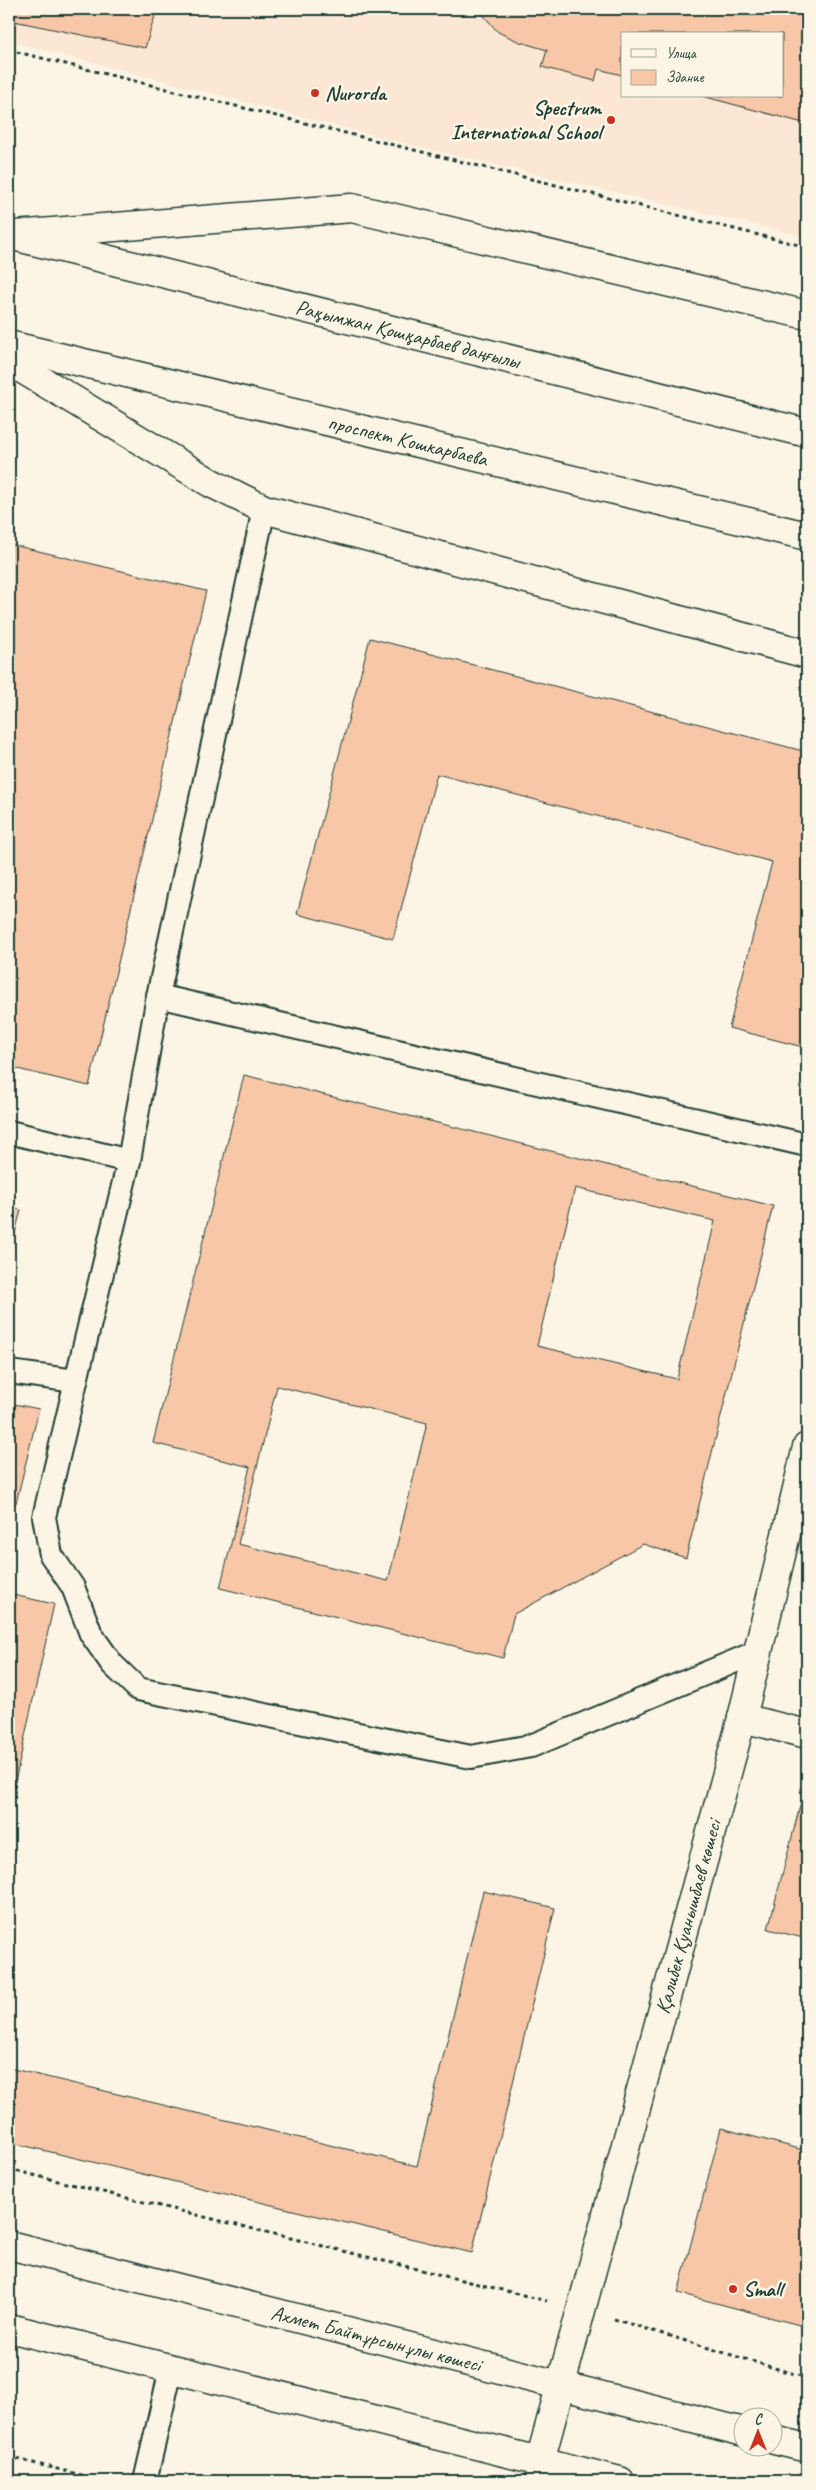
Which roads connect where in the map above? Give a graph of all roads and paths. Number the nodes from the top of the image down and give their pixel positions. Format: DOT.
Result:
graph roads {
  1 [pos="9,50"];
  2 [pos="9,235"];
  3 [pos="807,247"];
  4 [pos="807,315"];
  5 [pos="9,345"];
  6 [pos="9,361"];
  7 [pos="807,433"];
  8 [pos="264,509"];
  9 [pos="807,536"];
  10 [pos="807,654"];
  11 [pos="158,996"];
  12 [pos="9,1132"];
  13 [pos="807,1145"];
  14 [pos="129,1161"];
  15 [pos="9,1372"];
  16 [pos="76,1381"];
  17 [pos="807,1447"];
  18 [pos="757,1652"];
  19 [pos="742,1718"];
  20 [pos="807,1734"];
  21 [pos="9,2169"];
  22 [pos="9,2245"];
  23 [pos="581,2310"];
  24 [pos="9,2328"];
  25 [pos="171,2369"];
  26 [pos="807,2378"];
  27 [pos="561,2384"];
  28 [pos="734,2429"];
  29 [pos="784,2442"];
  30 [pos="807,2448"];
  31 [pos="9,2457"];
  32 [pos="538,2471"];
  33 [pos="105,2481"];
  34 [pos="145,2481"];
  35 [pos="620,2481"];
  1 -- 3 [label="path"];
  2 -- 4 [label="street"];
  2 -- 7 [label="street, Рақымжан Қошқарбаев даңғылы"];
  5 -- 9 [label="street, проспект Кошкарбаева"];
  6 -- 8 [label="street"];
  8 -- 10 [label="street"];
  8 -- 11 [label="lane"];
  11 -- 13 [label="lane"];
  11 -- 14 [label="lane"];
  12 -- 14 [label="lane"];
  14 -- 16 [label="lane"];
  15 -- 16 [label="lane"];
  16 -- 18 [label="lane"];
  17 -- 18 [label="street, Қалибек Қуанышбаев көшесі"];
  18 -- 19 [label="street, Қалибек Қуанышбаев көшесі"];
  19 -- 20 [label="street"];
  19 -- 23 [label="street, Қалибек Қуанышбаев көшесі"];
  21 -- 23 [label="path"];
  22 -- 27 [label="street, Ахмет Байтұрсынұлы көшесі"];
  23 -- 26 [label="path"];
  23 -- 27 [label="street, Қалибек Қуанышбаев көшесі"];
  24 -- 25 [label="street"];
  25 -- 32 [label="street"];
  25 -- 34 [label="lane"];
  27 -- 28 [label="street, Ахмет Байтұрсынұлы көшесі"];
  27 -- 32 [label="street, Қалибек Қуанышбаев көшесі"];
  29 -- 30 [label="street"];
  31 -- 33 [label="path"];
  32 -- 35 [label="street"];
}
